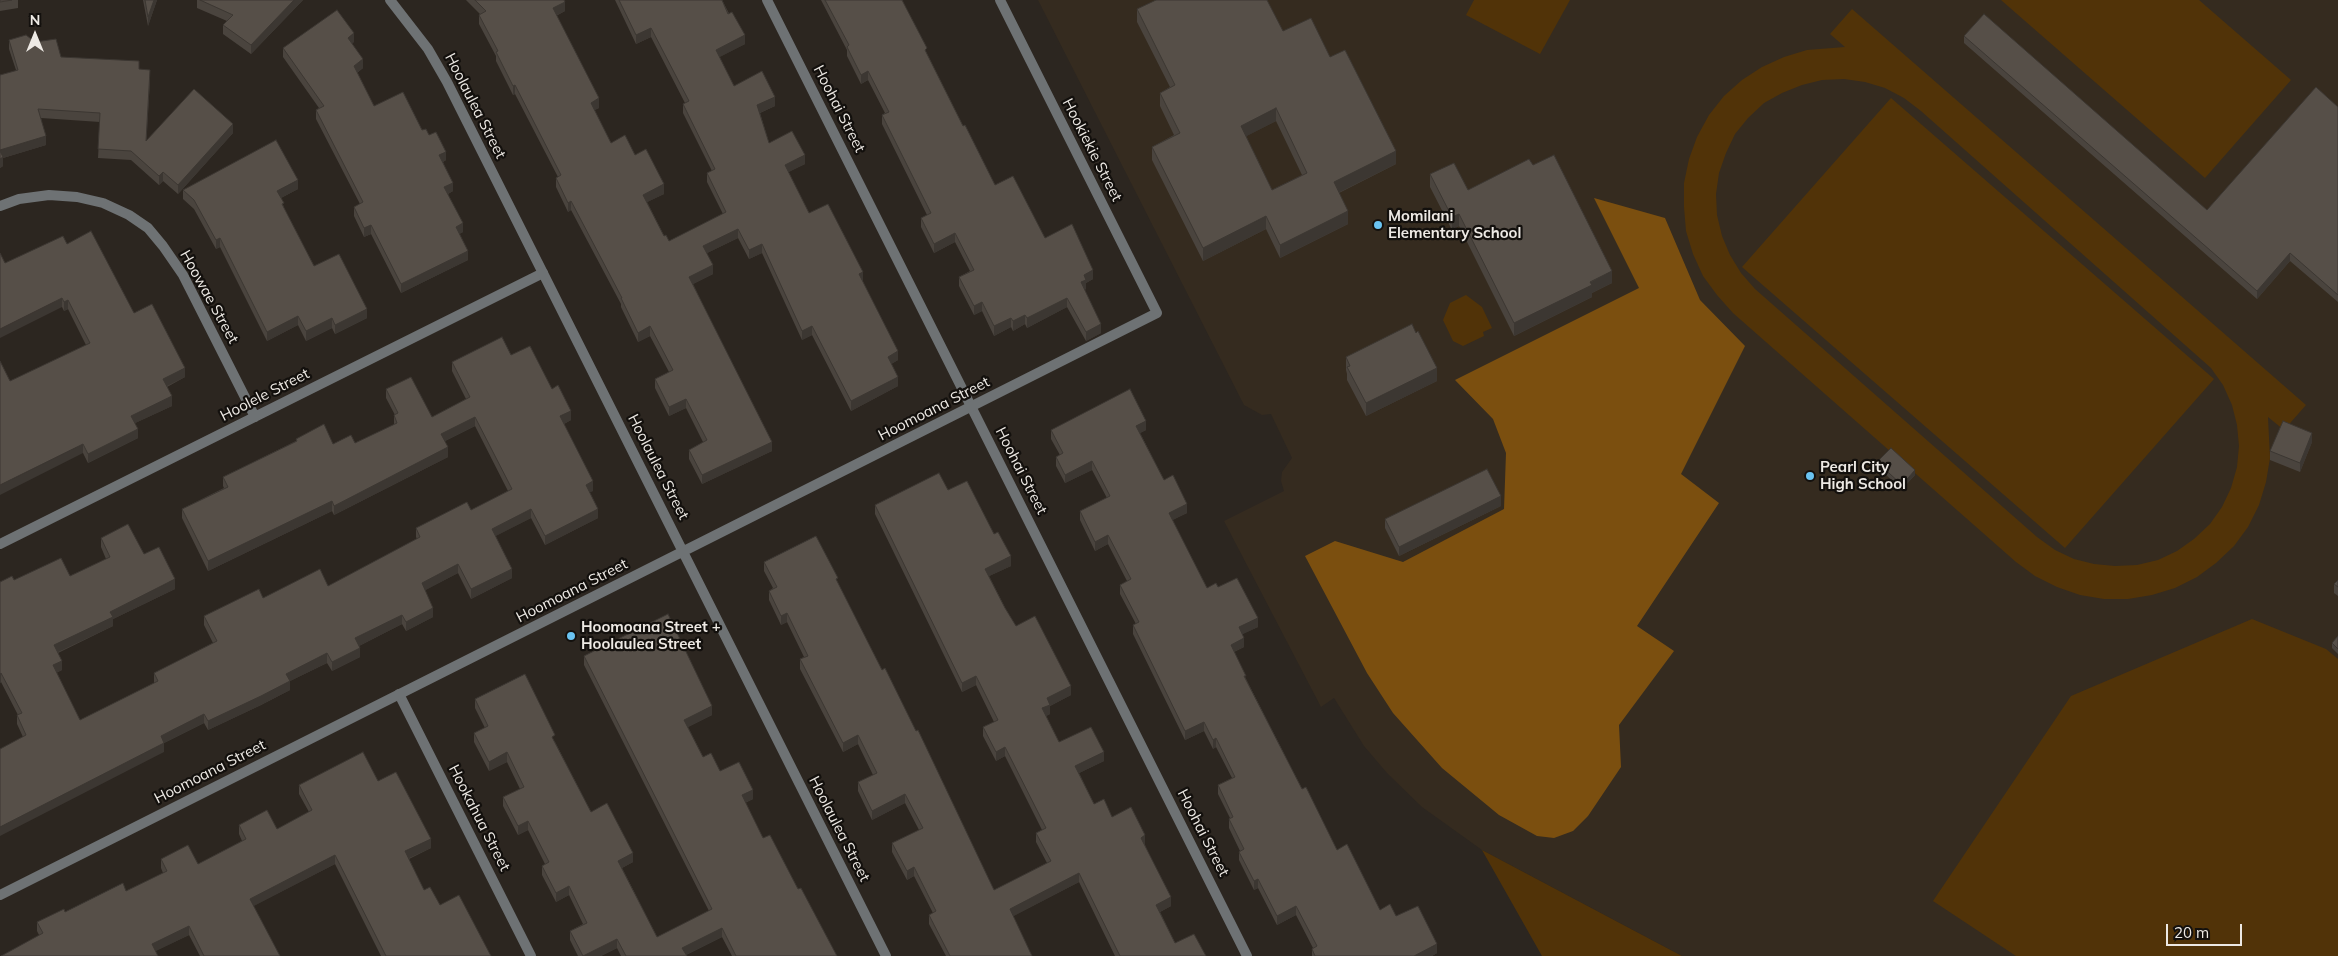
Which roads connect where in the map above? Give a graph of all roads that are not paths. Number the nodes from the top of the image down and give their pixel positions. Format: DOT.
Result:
graph roads {
  1 [pos="390,0"];
  2 [pos="767,0"];
  3 [pos="1000,0"];
  4 [pos="0,206"];
  5 [pos="543,273"];
  6 [pos="1157,313"];
  7 [pos="971,407"];
  8 [pos="255,417"];
  9 [pos="0,544"];
  10 [pos="683,552"];
  11 [pos="400,694"];
  12 [pos="0,895"];
  13 [pos="531,956"];
  14 [pos="886,956"];
  15 [pos="1248,956"];
  1 -- 5 [label="street, Hoolaulea Street"];
  2 -- 7 [label="street, Hoohai Street"];
  3 -- 6 [label="street, Hookiekie Street"];
  4 -- 8 [label="street, Hoowae Street"];
  5 -- 8 [label="street, Hoolele Street"];
  5 -- 10 [label="street, Hoolaulea Street"];
  6 -- 7 [label="street, Hoomoana Street"];
  7 -- 10 [label="street, Hoomoana Street"];
  7 -- 15 [label="street, Hoohai Street"];
  8 -- 9 [label="street, Hoolele Street"];
  10 -- 11 [label="street, Hoomoana Street"];
  10 -- 14 [label="street, Hoolaulea Street"];
  11 -- 12 [label="street, Hoomoana Street"];
  11 -- 13 [label="street, Hookahua Street"];
}
